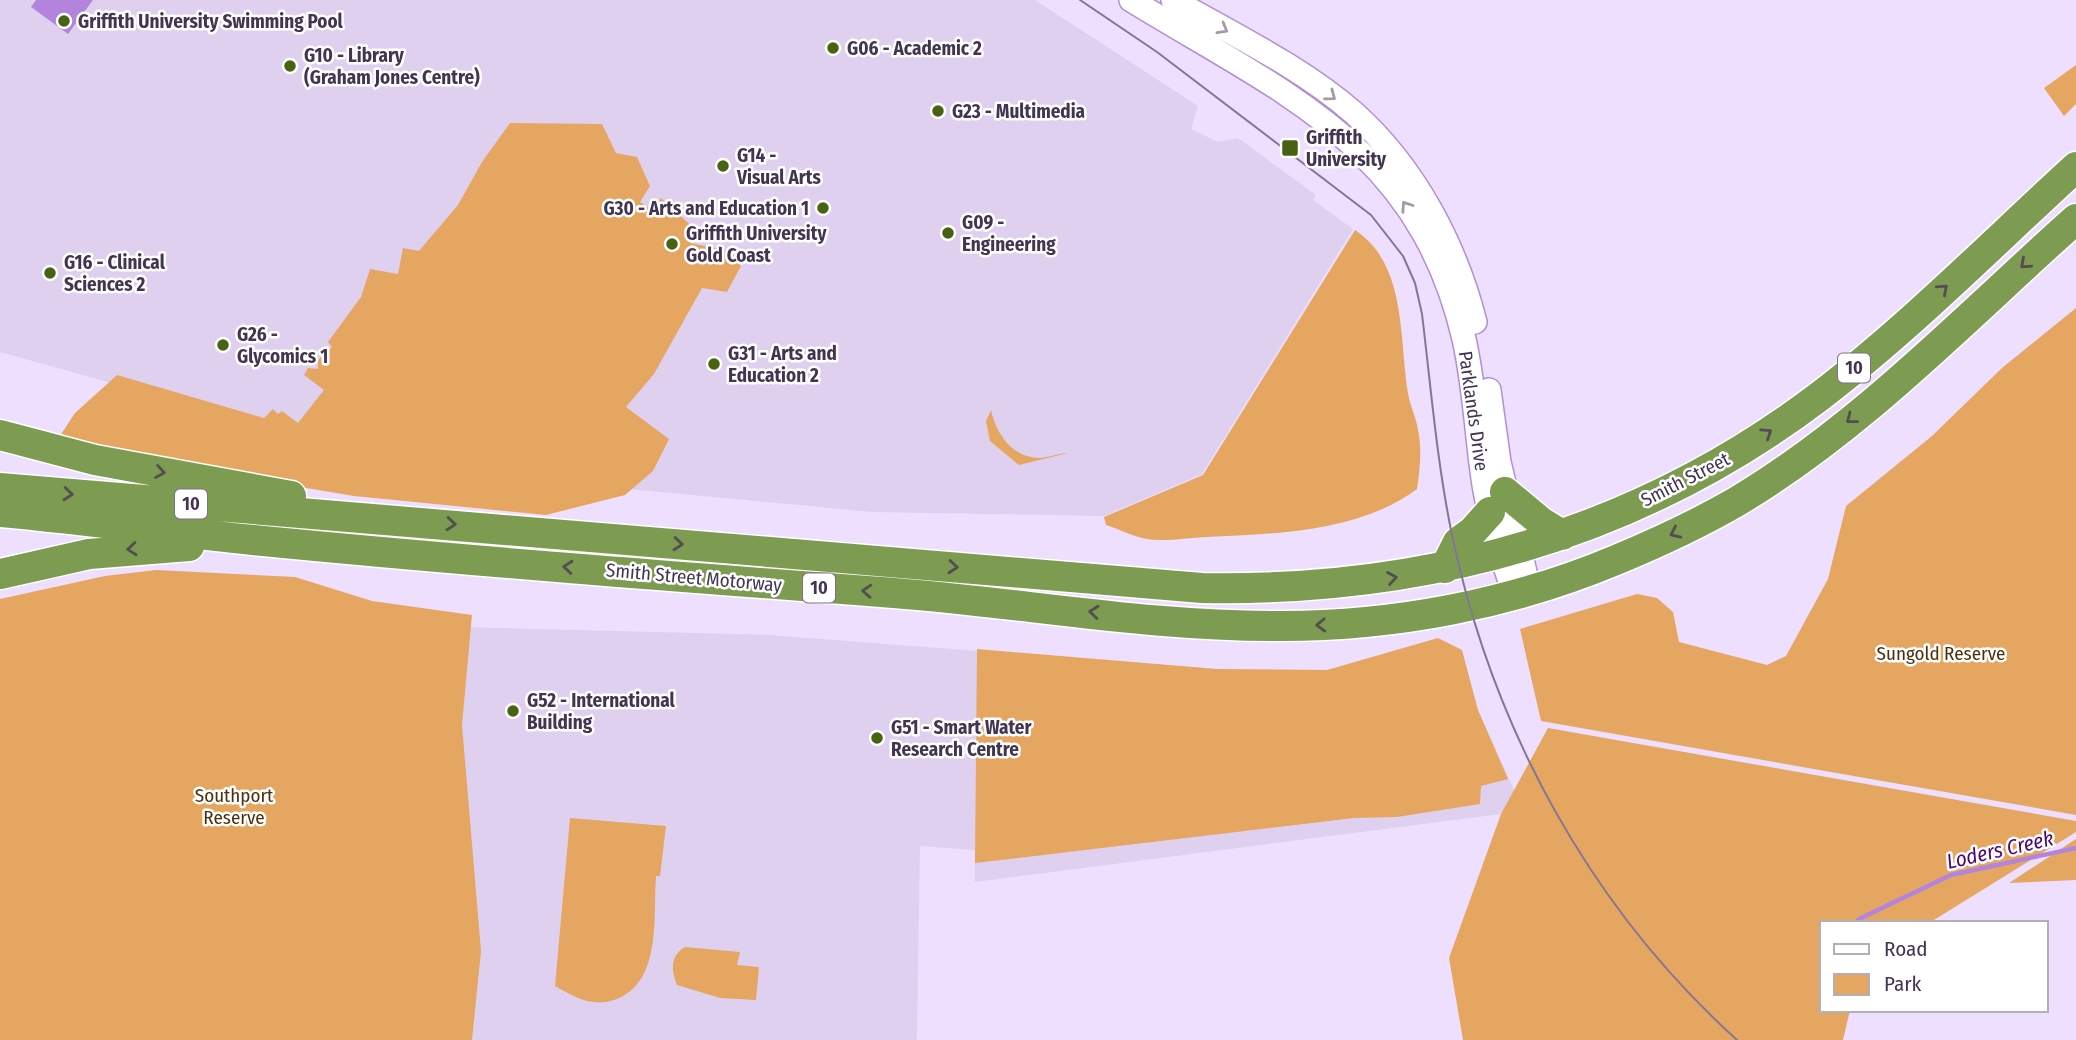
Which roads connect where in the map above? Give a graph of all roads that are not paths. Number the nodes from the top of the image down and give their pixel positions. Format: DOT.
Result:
graph roads {
  1 [pos="1131,0"];
  2 [pos="1173,0"];
  3 [pos="2076,167"];
  4 [pos="2076,219"];
  5 [pos="0,435"];
  6 [pos="0,488"];
  7 [pos="1497,502"];
  8 [pos="0,512"];
  9 [pos="383,518"];
  10 [pos="1562,535"];
  11 [pos="249,539"];
  12 [pos="1510,551"];
  13 [pos="1445,568"];
  14 [pos="0,573"];
  15 [pos="1202,588"];
  16 [pos="1521,592"];
  7 -- 1 [label="street, Parklands Drive, one-way"];
  2 -- 7 [label="street, Parklands Drive, one-way"];
  10 -- 3 [label="highway, Smith Street / 10, one-way"];
  4 -- 16 [label="highway, 10, one-way"];
  5 -- 9 [label="highway, one-way"];
  6 -- 9 [label="highway, Smith Street Motorway / 10, one-way"];
  7 -- 10 [label="highway"];
  7 -- 12 [label="street, Parklands Drive"];
  7 -- 13 [label="highway"];
  8 -- 11 [label="highway, Smith Street Motorway / 10"];
  9 -- 15 [label="highway, Smith Street Motorway / 10, one-way"];
  10 -- 12 [label="highway, Smith Street / 10"];
  11 -- 14 [label="highway, one-way"];
  16 -- 11 [label="highway, Smith Street Motorway / 10, one-way"];
  12 -- 13 [label="highway, Smith Street / 10"];
  12 -- 16 [label="street, Parklands Drive"];
  15 -- 13 [label="highway, Smith Street / 10, one-way"];
}
